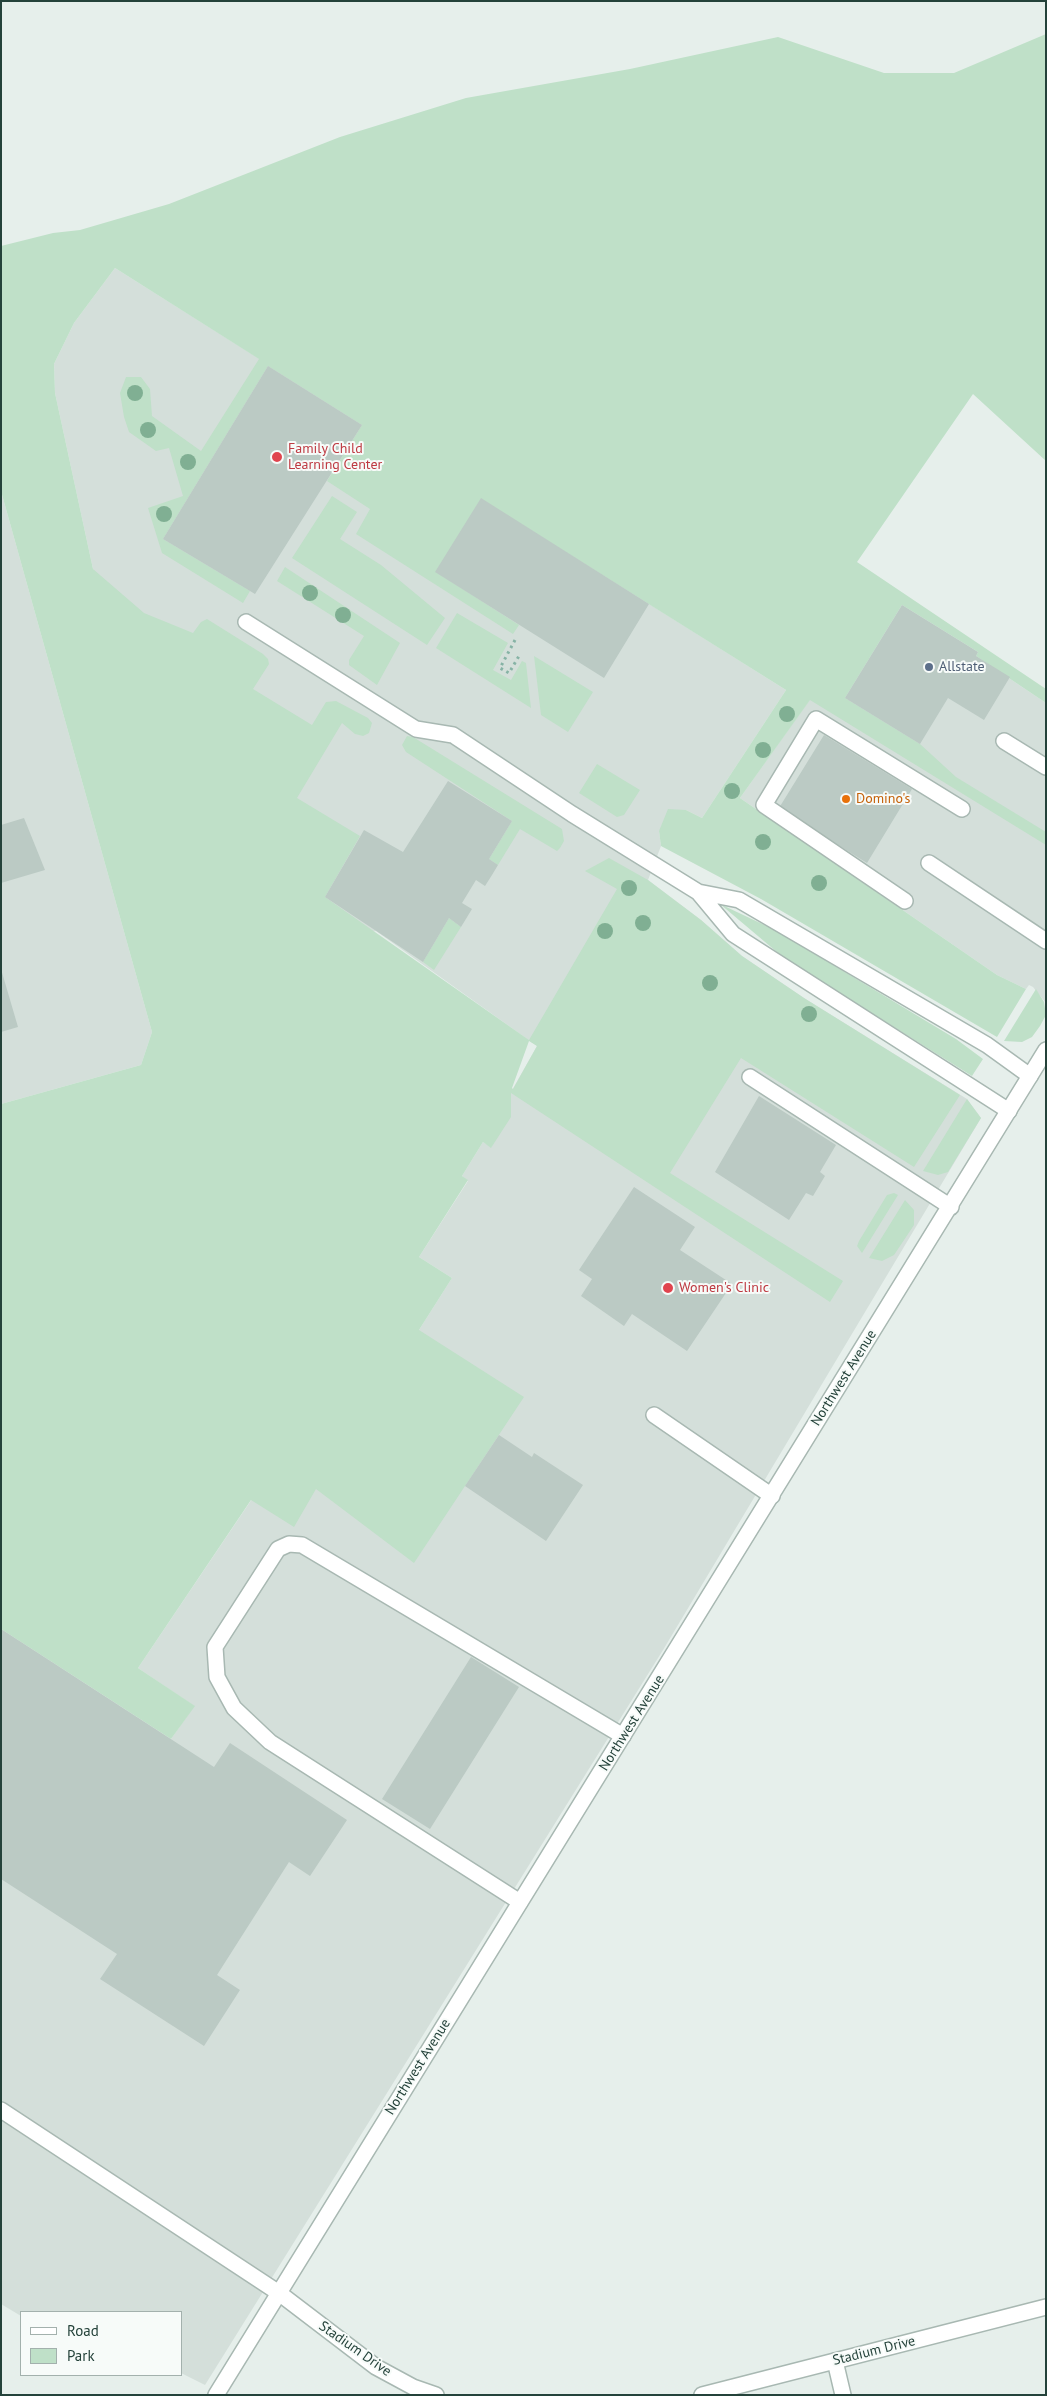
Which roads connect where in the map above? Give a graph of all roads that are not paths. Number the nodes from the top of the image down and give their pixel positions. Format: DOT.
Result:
graph roads {
  1 [pos="246,622"];
  2 [pos="1004,741"];
  3 [pos="1046,768"];
  4 [pos="962,809"];
  5 [pos="929,863"];
  6 [pos="698,892"];
  7 [pos="905,901"];
  8 [pos="1046,941"];
  9 [pos="1046,1050"];
  10 [pos="1030,1076"];
  11 [pos="750,1077"];
  12 [pos="1008,1111"];
  13 [pos="951,1207"];
  14 [pos="654,1415"];
  15 [pos="772,1496"];
  16 [pos="624,1736"];
  17 [pos="520,1902"];
  18 [pos="1,2110"];
  19 [pos="279,2293"];
  20 [pos="1046,2307"];
  21 [pos="835,2361"];
  22 [pos="216,2395"];
  23 [pos="436,2395"];
  24 [pos="702,2395"];
  25 [pos="842,2395"];
  1 -- 6 [label="street"];
  2 -- 3 [label="street"];
  4 -- 7 [label="street"];
  5 -- 8 [label="street"];
  6 -- 10 [label="street"];
  6 -- 12 [label="street"];
  9 -- 10 [label="street, Northwest Avenue"];
  10 -- 12 [label="street, Northwest Avenue"];
  11 -- 13 [label="street"];
  12 -- 13 [label="street, Northwest Avenue"];
  13 -- 15 [label="street, Northwest Avenue"];
  14 -- 15 [label="street"];
  15 -- 16 [label="street, Northwest Avenue"];
  16 -- 17 [label="street, Northwest Avenue"];
  16 -- 17 [label="street"];
  17 -- 19 [label="street, Northwest Avenue"];
  18 -- 19 [label="street, Stadium Drive"];
  19 -- 22 [label="street, Northwest Avenue"];
  19 -- 23 [label="street, Stadium Drive"];
  20 -- 21 [label="street, Stadium Drive"];
  21 -- 24 [label="street, Stadium Drive"];
  21 -- 25 [label="street"];
}
